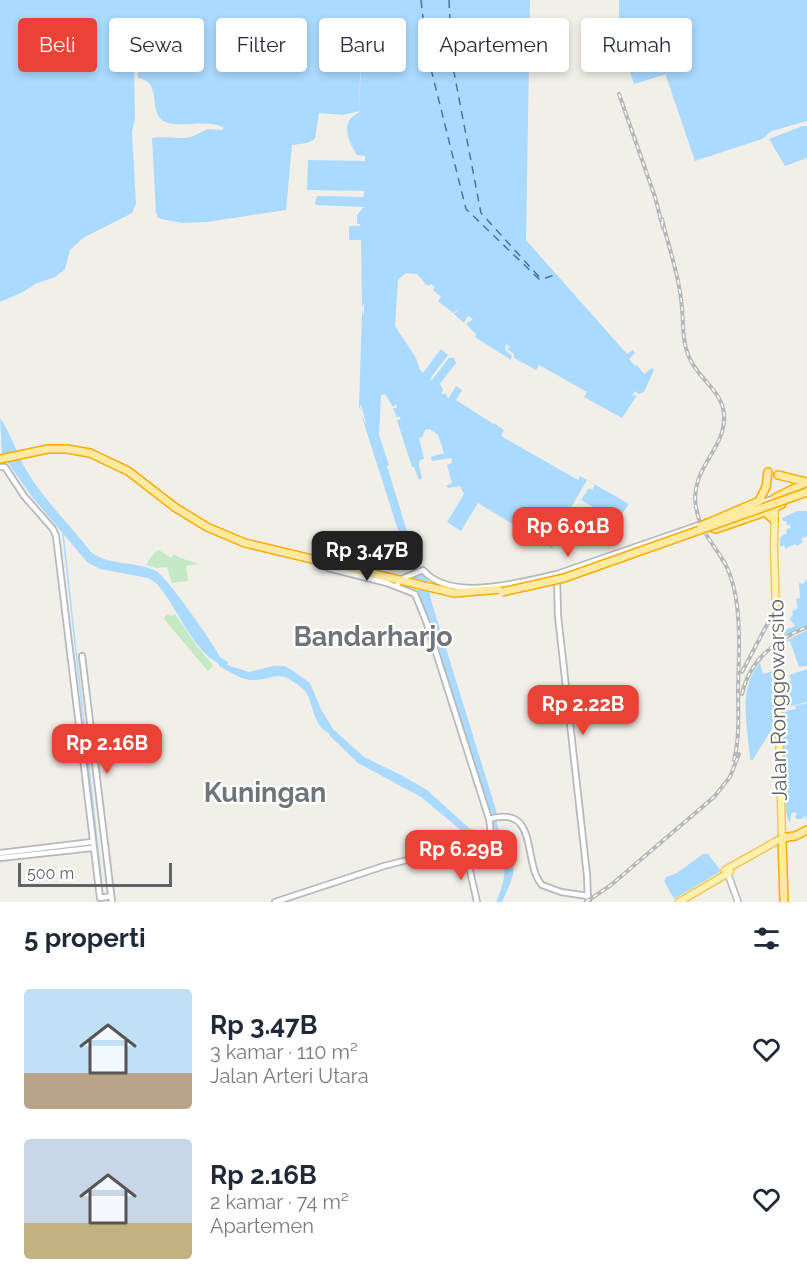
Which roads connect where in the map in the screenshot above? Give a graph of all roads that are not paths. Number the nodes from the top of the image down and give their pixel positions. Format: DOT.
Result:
graph roads {
  1 [pos="0,462"];
  2 [pos="768,472"];
  3 [pos="778,475"];
  4 [pos="807,488"];
  5 [pos="775,498"];
  6 [pos="761,513"];
  7 [pos="774,514"];
  8 [pos="704,524"];
  9 [pos="653,547"];
  10 [pos="327,565"];
  11 [pos="557,574"];
  12 [pos="396,582"];
  13 [pos="502,590"];
  14 [pos="82,656"];
  15 [pos="492,818"];
  16 [pos="807,830"];
  17 [pos="782,840"];
  18 [pos="92,845"];
  19 [pos="0,853"];
  20 [pos="467,857"];
  21 [pos="0,858"];
  22 [pos="729,870"];
  23 [pos="111,899"];
  24 [pos="588,899"];
  25 [pos="275,902"];
  26 [pos="477,902"];
  27 [pos="679,902"];
  28 [pos="738,902"];
  29 [pos="784,902"];
  1 -- 10 [label="highway"];
  1 -- 18 [label="street"];
  2 -- 8 [label="highway, bridge"];
  3 -- 4 [label="highway"];
  4 -- 5 [label="highway"];
  4 -- 7 [label="highway"];
  4 -- 8 [label="highway, bridge"];
  4 -- 9 [label="highway, bridge"];
  5 -- 7 [label="main road, Jalan Ronggowarsito"];
  5 -- 8 [label="street"];
  6 -- 7 [label="highway"];
  6 -- 7 [label="highway"];
  6 -- 8 [label="highway"];
  6 -- 9 [label="highway, bridge"];
  7 -- 17 [label="main road, Jalan Ronggowarsito"];
  8 -- 11 [label="street"];
  8 -- 13 [label="highway, bridge"];
  9 -- 13 [label="highway, bridge"];
  10 -- 12 [label="highway"];
  10 -- 12 [label="street"];
  11 -- 12 [label="street"];
  11 -- 24 [label="street"];
  12 -- 13 [label="highway"];
  12 -- 15 [label="street"];
  14 -- 23 [label="street"];
  15 -- 20 [label="street"];
  15 -- 24 [label="street"];
  16 -- 17 [label="highway"];
  17 -- 22 [label="main road"];
  17 -- 29 [label="highway, Jalan Ronggowarsito"];
  18 -- 19 [label="street"];
  18 -- 21 [label="street"];
  18 -- 23 [label="street"];
  20 -- 25 [label="street"];
  20 -- 26 [label="street"];
  22 -- 27 [label="main road"];
  22 -- 28 [label="main road"];
}
